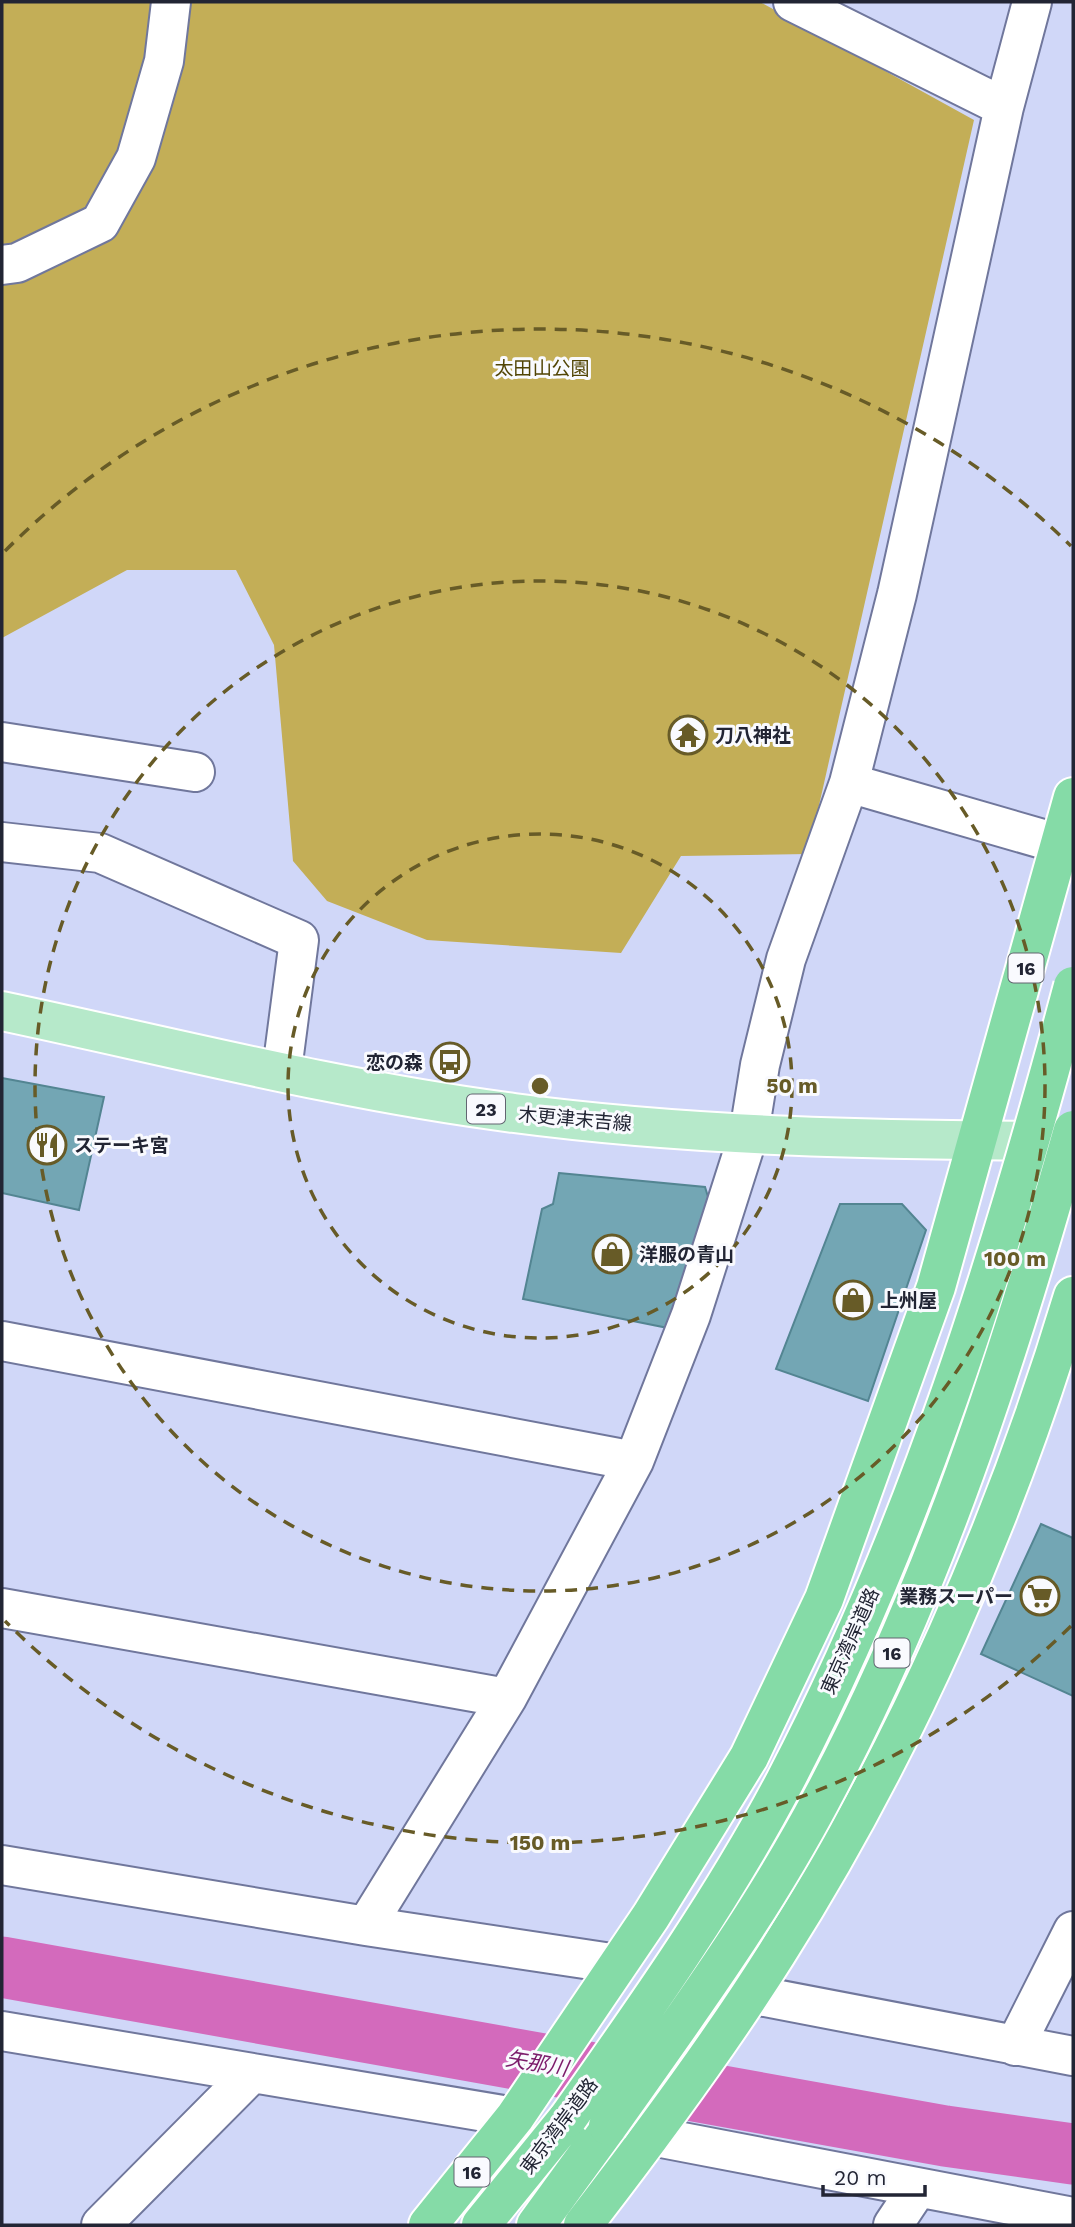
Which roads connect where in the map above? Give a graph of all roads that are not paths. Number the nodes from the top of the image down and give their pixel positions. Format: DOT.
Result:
graph roads {
  1 [pos="171,2"];
  2 [pos="793,2"];
  3 [pos="1032,2"];
  4 [pos="1004,107"];
  5 [pos="2,265"];
  6 [pos="2,742"];
  7 [pos="195,772"];
  8 [pos="849,782"];
  9 [pos="1073,797"];
  10 [pos="2,842"];
  11 [pos="1060,844"];
  12 [pos="1073,986"];
  13 [pos="2,1011"];
  14 [pos="282,1070"];
  15 [pos="1073,1130"];
  16 [pos="749,1133"];
  17 [pos="979,1140"];
  18 [pos="1073,1141"];
  19 [pos="1073,1296"];
  20 [pos="2,1341"];
  21 [pos="634,1461"];
  22 [pos="2,1608"];
  23 [pos="507,1698"];
  24 [pos="2,1865"];
  25 [pos="366,1926"];
  26 [pos="1073,1931"];
  27 [pos="618,1964"];
  28 [pos="749,1994"];
  29 [pos="2,2031"];
  30 [pos="1015,2046"];
  31 [pos="1073,2056"];
  32 [pos="252,2073"];
  33 [pos="515,2117"];
  34 [pos="651,2136"];
  35 [pos="917,2189"];
  36 [pos="988,2214"];
  37 [pos="1073,2217"];
  38 [pos="101,2225"];
  39 [pos="428,2225"];
  40 [pos="481,2225"];
  41 [pos="536,2225"];
  42 [pos="583,2225"];
  43 [pos="893,2225"];
  1 -- 5 [label="street"];
  2 -- 4 [label="street"];
  3 -- 4 [label="street"];
  4 -- 8 [label="street"];
  6 -- 7 [label="street"];
  8 -- 11 [label="street"];
  8 -- 16 [label="street"];
  9 -- 11 [label="highway, 16"];
  10 -- 14 [label="street"];
  11 -- 17 [label="highway, 16"];
  12 -- 40 [label="highway, 東京湾岸道路 / 16, bridge"];
  13 -- 14 [label="main road, 木更津末吉線 / 23"];
  14 -- 16 [label="main road, 木更津末吉線 / 23"];
  15 -- 41 [label="highway, 東京湾岸道路 / 16, bridge"];
  16 -- 17 [label="main road, 木更津末吉線 / 23"];
  16 -- 21 [label="street"];
  17 -- 18 [label="main road, 木更津末吉線 / 23"];
  17 -- 27 [label="highway, 16"];
  19 -- 28 [label="highway, 16"];
  20 -- 21 [label="street"];
  21 -- 23 [label="street"];
  22 -- 23 [label="street"];
  23 -- 25 [label="street"];
  24 -- 25 [label="street"];
  25 -- 27 [label="street"];
  26 -- 30 [label="street"];
  27 -- 33 [label="highway, 16"];
  28 -- 30 [label="street"];
  28 -- 34 [label="highway, 16"];
  29 -- 32 [label="street"];
  30 -- 31 [label="street"];
  32 -- 33 [label="street"];
  32 -- 38 [label="street"];
  33 -- 39 [label="highway, 16"];
  34 -- 35 [label="street"];
  34 -- 42 [label="highway, 16"];
  35 -- 36 [label="street"];
  35 -- 43 [label="street"];
  36 -- 37 [label="street"];
}
